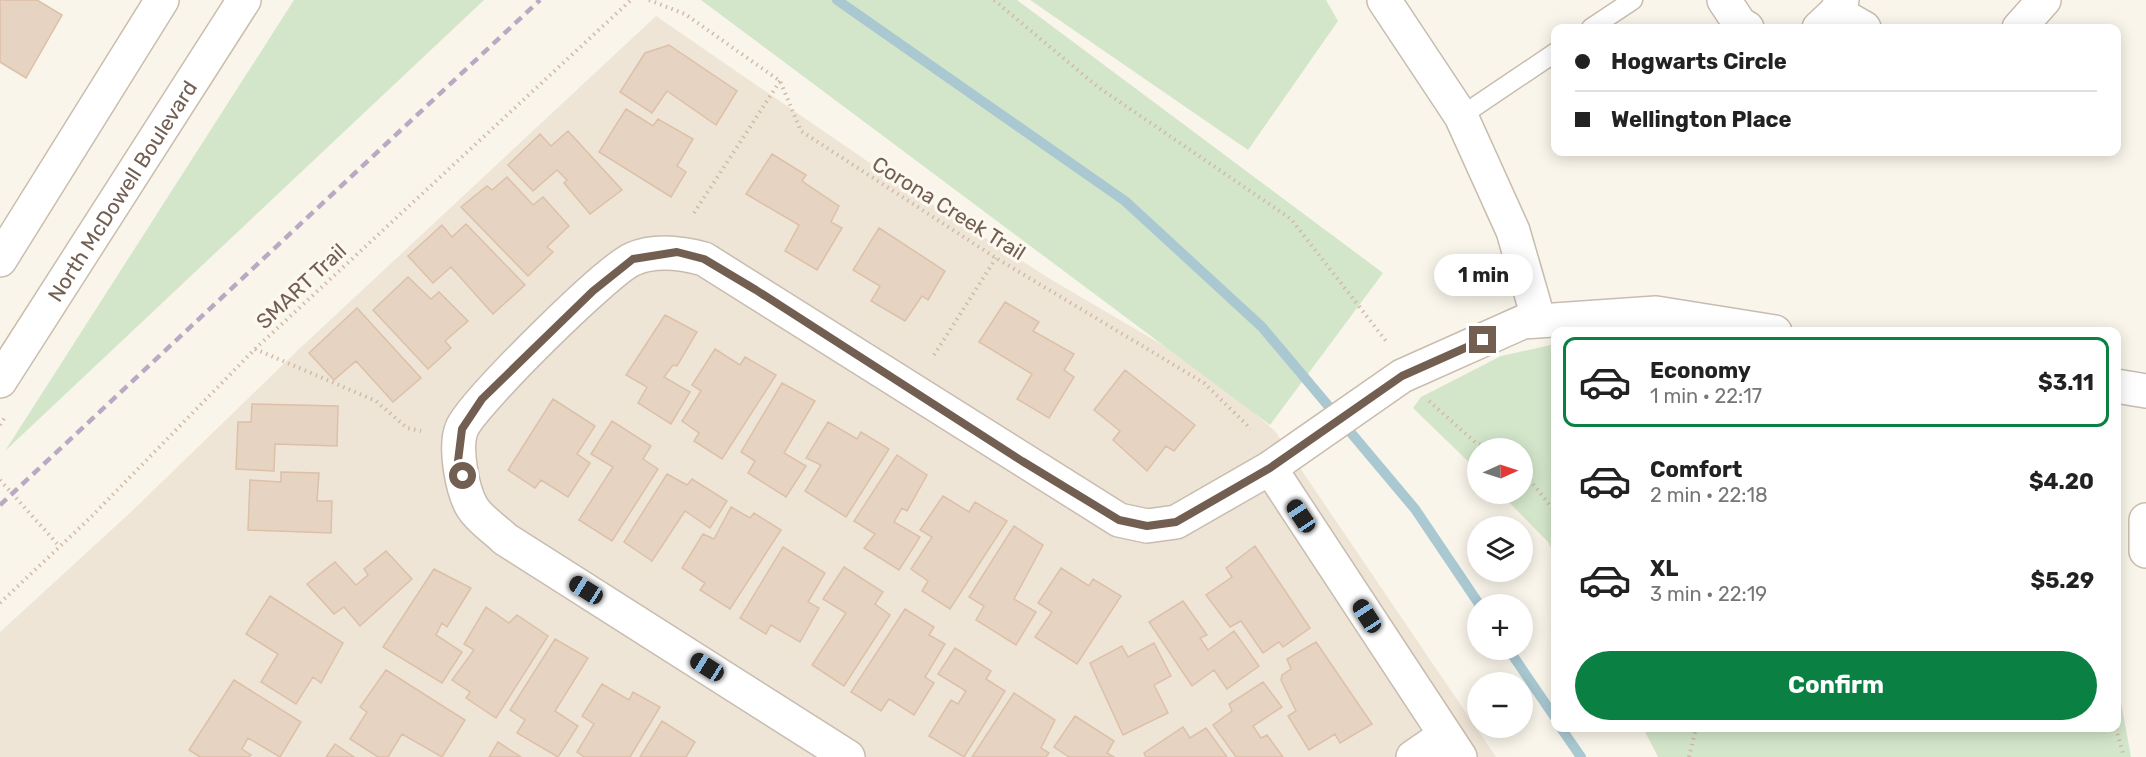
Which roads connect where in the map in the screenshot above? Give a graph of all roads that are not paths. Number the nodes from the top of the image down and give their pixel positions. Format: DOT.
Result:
graph roads {
  1 [pos="162,0"];
  2 [pos="244,0"];
  3 [pos="1384,0"];
  4 [pos="1633,0"];
  5 [pos="1724,0"];
  6 [pos="2044,0"];
  7 [pos="1832,14"];
  8 [pos="1597,24"];
  9 [pos="1740,24"];
  10 [pos="1855,24"];
  11 [pos="2023,24"];
  12 [pos="1551,55"];
  13 [pos="1461,116"];
  14 [pos="0,260"];
  15 [pos="1539,321"];
  16 [pos="1744,327"];
  17 [pos="0,381"];
  18 [pos="2121,387"];
  19 [pos="2146,391"];
  20 [pos="1270,468"];
  21 [pos="2146,520"];
  22 [pos="2146,551"];
  23 [pos="1453,746"];
  24 [pos="848,757"];
  25 [pos="1413,757"];
  1 -- 14 [label="street"];
  2 -- 17 [label="street, North McDowell Boulevard"];
  3 -- 13 [label="street"];
  4 -- 8 [label="lane"];
  5 -- 9 [label="street"];
  6 -- 11 [label="street"];
  7 -- 10 [label="street"];
  12 -- 13 [label="lane"];
  13 -- 15 [label="street"];
  15 -- 16 [label="street"];
  15 -- 20 [label="street"];
  18 -- 19 [label="street"];
  20 -- 23 [label="street"];
  20 -- 24 [label="street"];
  21 -- 22 [label="street"];
  23 -- 25 [label="street"];
}
